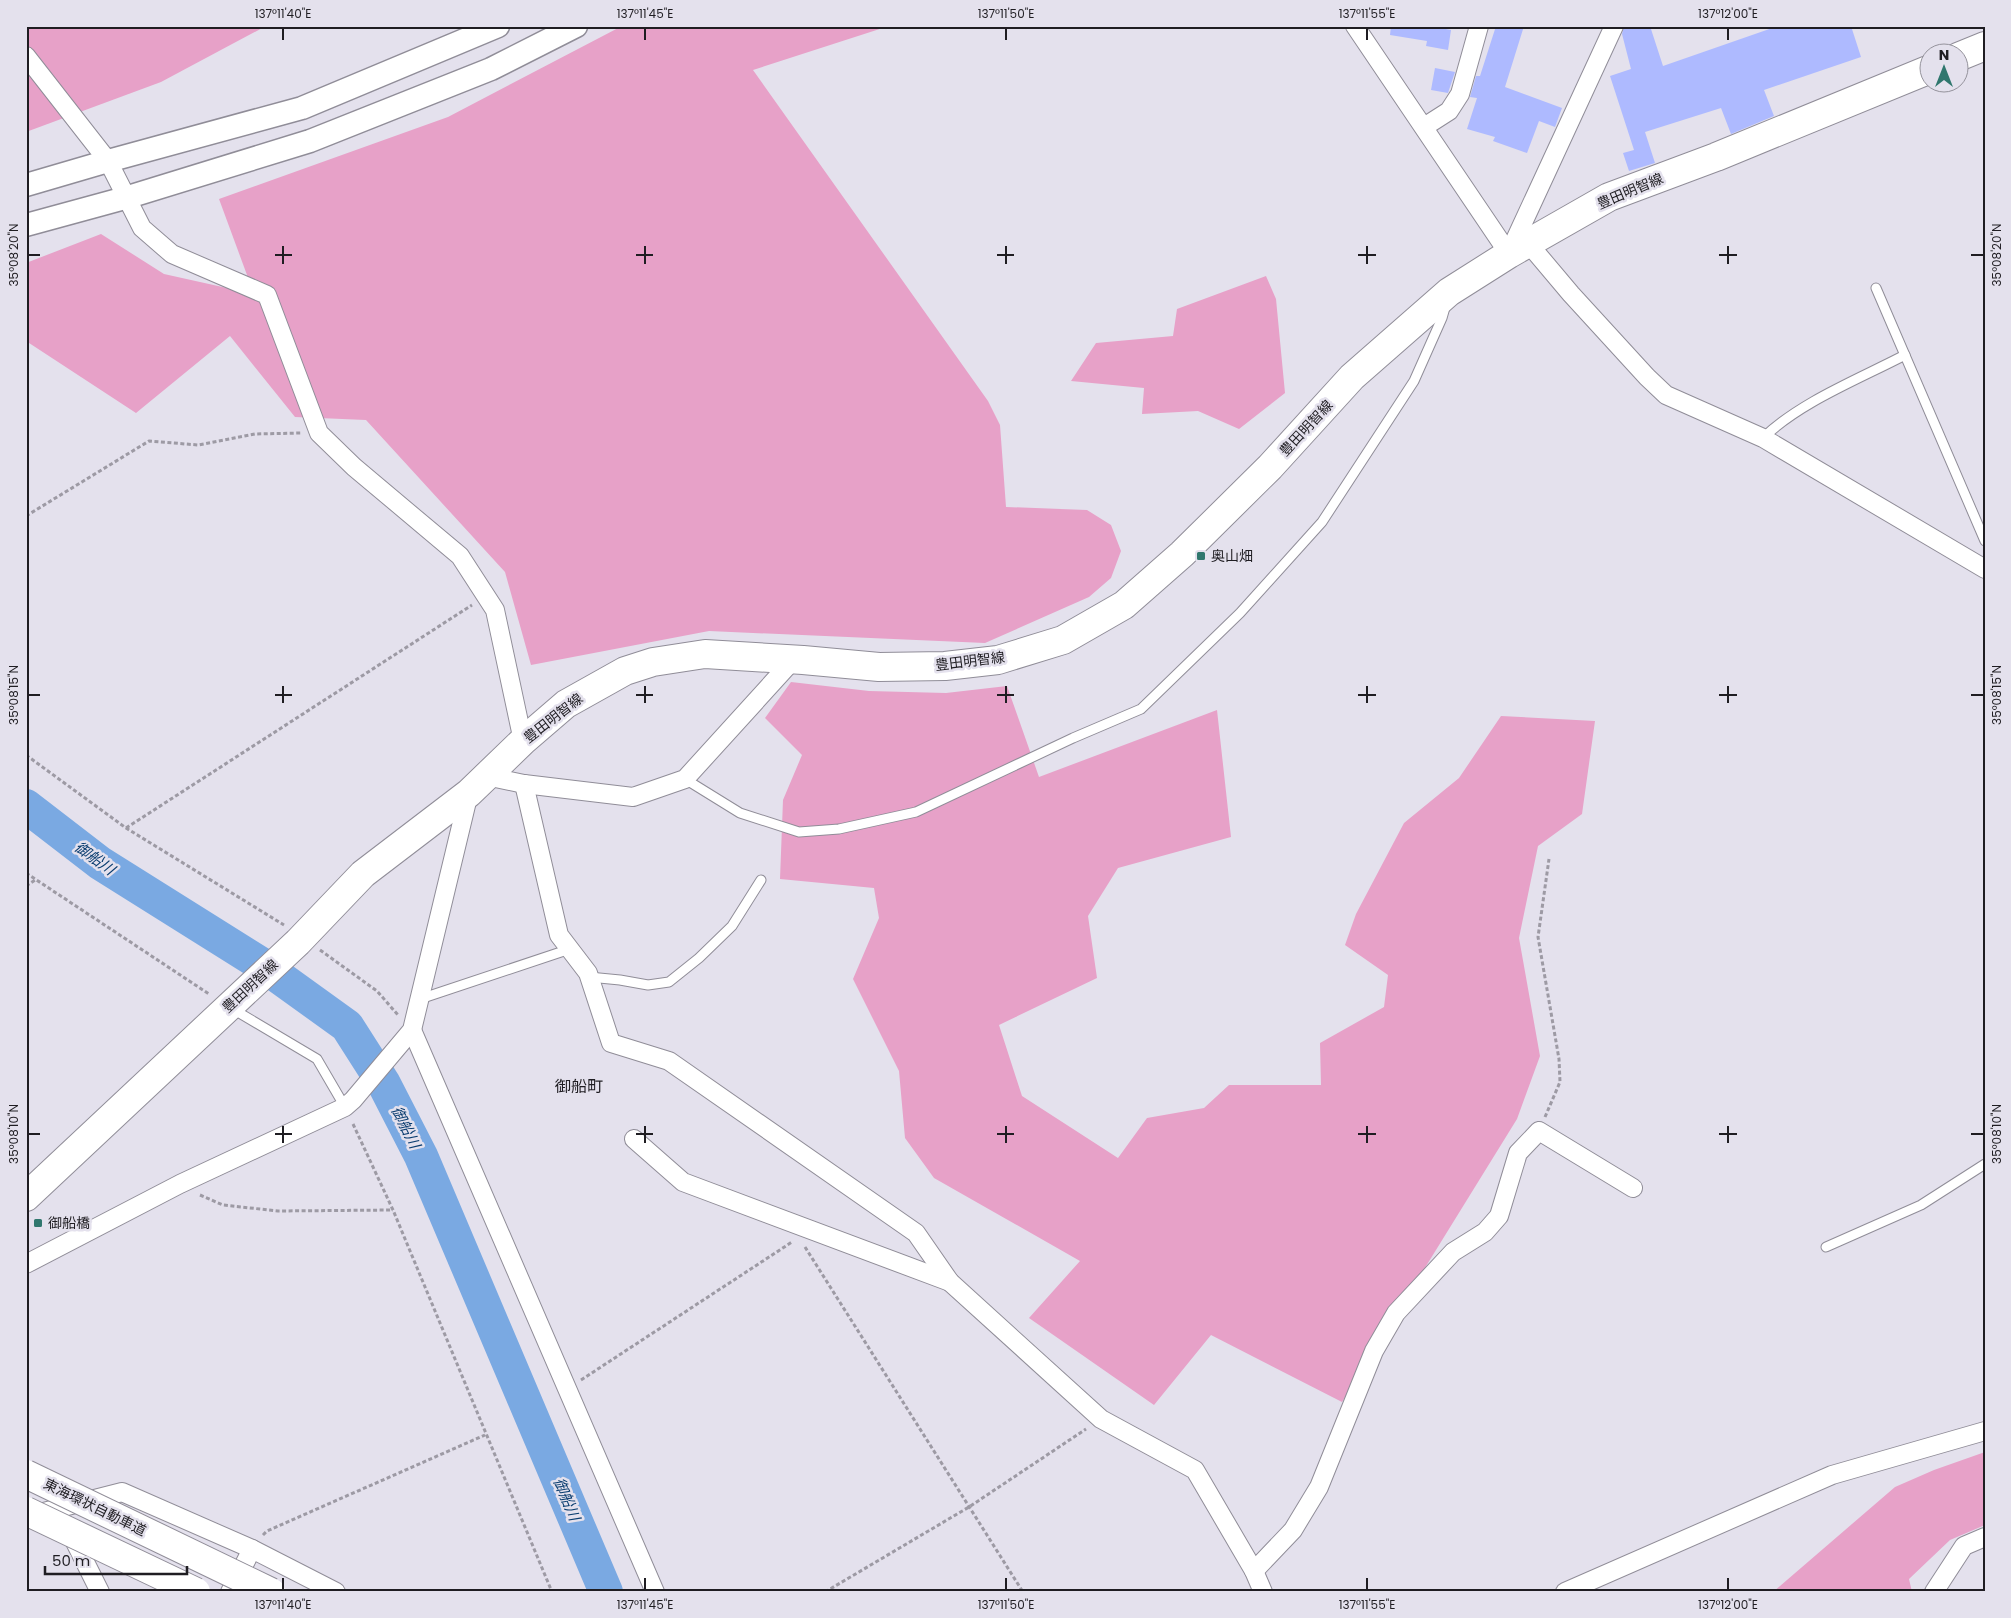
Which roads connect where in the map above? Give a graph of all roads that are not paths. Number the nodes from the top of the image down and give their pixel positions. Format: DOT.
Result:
graph roads {
  1 [pos="498,26"];
  2 [pos="576,26"];
  3 [pos="1355,26"];
  4 [pos="1479,26"];
  5 [pos="1614,26"];
  6 [pos="1985,46"];
  7 [pos="1968,53"];
  8 [pos="26,56"];
  9 [pos="1918,74"];
  10 [pos="1424,126"];
  11 [pos="108,161"];
  12 [pos="26,185"];
  13 [pos="126,198"];
  14 [pos="26,225"];
  15 [pos="1518,248"];
  16 [pos="1876,288"];
  17 [pos="1449,292"];
  18 [pos="1905,355"];
  19 [pos="1763,438"];
  20 [pos="1985,541"];
  21 [pos="1985,569"];
  22 [pos="794,659"];
  23 [pos="522,741"];
  24 [pos="685,779"];
  25 [pos="524,784"];
  26 [pos="478,785"];
  27 [pos="762,880"];
  28 [pos="570,950"];
  29 [pos="589,977"];
  30 [pos="419,999"];
  31 [pos="228,1007"];
  32 [pos="412,1030"];
  33 [pos="349,1103"];
  34 [pos="634,1139"];
  35 [pos="1985,1164"];
  36 [pos="1632,1188"];
  37 [pos="26,1197"];
  38 [pos="1826,1247"];
  39 [pos="26,1264"];
  40 [pos="950,1282"];
  41 [pos="1985,1431"];
  42 [pos="26,1462"];
  43 [pos="26,1474"];
  44 [pos="58,1509"];
  45 [pos="26,1511"];
  46 [pos="26,1516"];
  47 [pos="1985,1537"];
  48 [pos="252,1549"];
  49 [pos="1254,1570"];
  50 [pos="100,1592"];
  51 [pos="196,1592"];
  52 [pos="230,1592"];
  53 [pos="271,1592"];
  54 [pos="336,1592"];
  55 [pos="655,1592"];
  56 [pos="1263,1592"];
  57 [pos="1565,1592"];
  58 [pos="1934,1592"];
  1 -- 11 [label="street"];
  2 -- 13 [label="street"];
  3 -- 10 [label="street"];
  4 -- 10 [label="street"];
  5 -- 15 [label="street"];
  6 -- 7 [label="main road"];
  8 -- 11 [label="street"];
  9 -- 15 [label="main road, 豊田明智線"];
  10 -- 15 [label="street"];
  11 -- 12 [label="street"];
  11 -- 13 [label="street"];
  13 -- 14 [label="street"];
  13 -- 23 [label="street"];
  15 -- 17 [label="main road, 豊田明智線"];
  15 -- 19 [label="street"];
  16 -- 18 [label="lane"];
  17 -- 22 [label="main road, 豊田明智線"];
  17 -- 24 [label="lane"];
  18 -- 19 [label="lane"];
  18 -- 20 [label="lane"];
  19 -- 21 [label="street"];
  22 -- 23 [label="main road, 豊田明智線"];
  22 -- 24 [label="street"];
  23 -- 26 [label="main road, 豊田明智線"];
  24 -- 25 [label="street"];
  25 -- 26 [label="street"];
  25 -- 28 [label="street"];
  26 -- 30 [label="street"];
  26 -- 31 [label="main road, 豊田明智線"];
  27 -- 29 [label="lane"];
  28 -- 29 [label="street"];
  28 -- 30 [label="lane"];
  29 -- 40 [label="street"];
  30 -- 32 [label="street"];
  31 -- 33 [label="lane"];
  31 -- 37 [label="main road, 豊田明智線"];
  32 -- 33 [label="street"];
  32 -- 55 [label="street"];
  33 -- 39 [label="street"];
  34 -- 40 [label="street"];
  35 -- 38 [label="lane"];
  36 -- 49 [label="street"];
  40 -- 49 [label="street"];
  41 -- 57 [label="street"];
  42 -- 44 [label="street"];
  43 -- 53 [label="main road, 東海環状自動車道, bridge"];
  44 -- 46 [label="street"];
  44 -- 48 [label="street"];
  44 -- 50 [label="street"];
  45 -- 51 [label="main road, bridge"];
  47 -- 58 [label="street"];
  48 -- 52 [label="street"];
  48 -- 54 [label="street"];
  49 -- 56 [label="street"];
}
